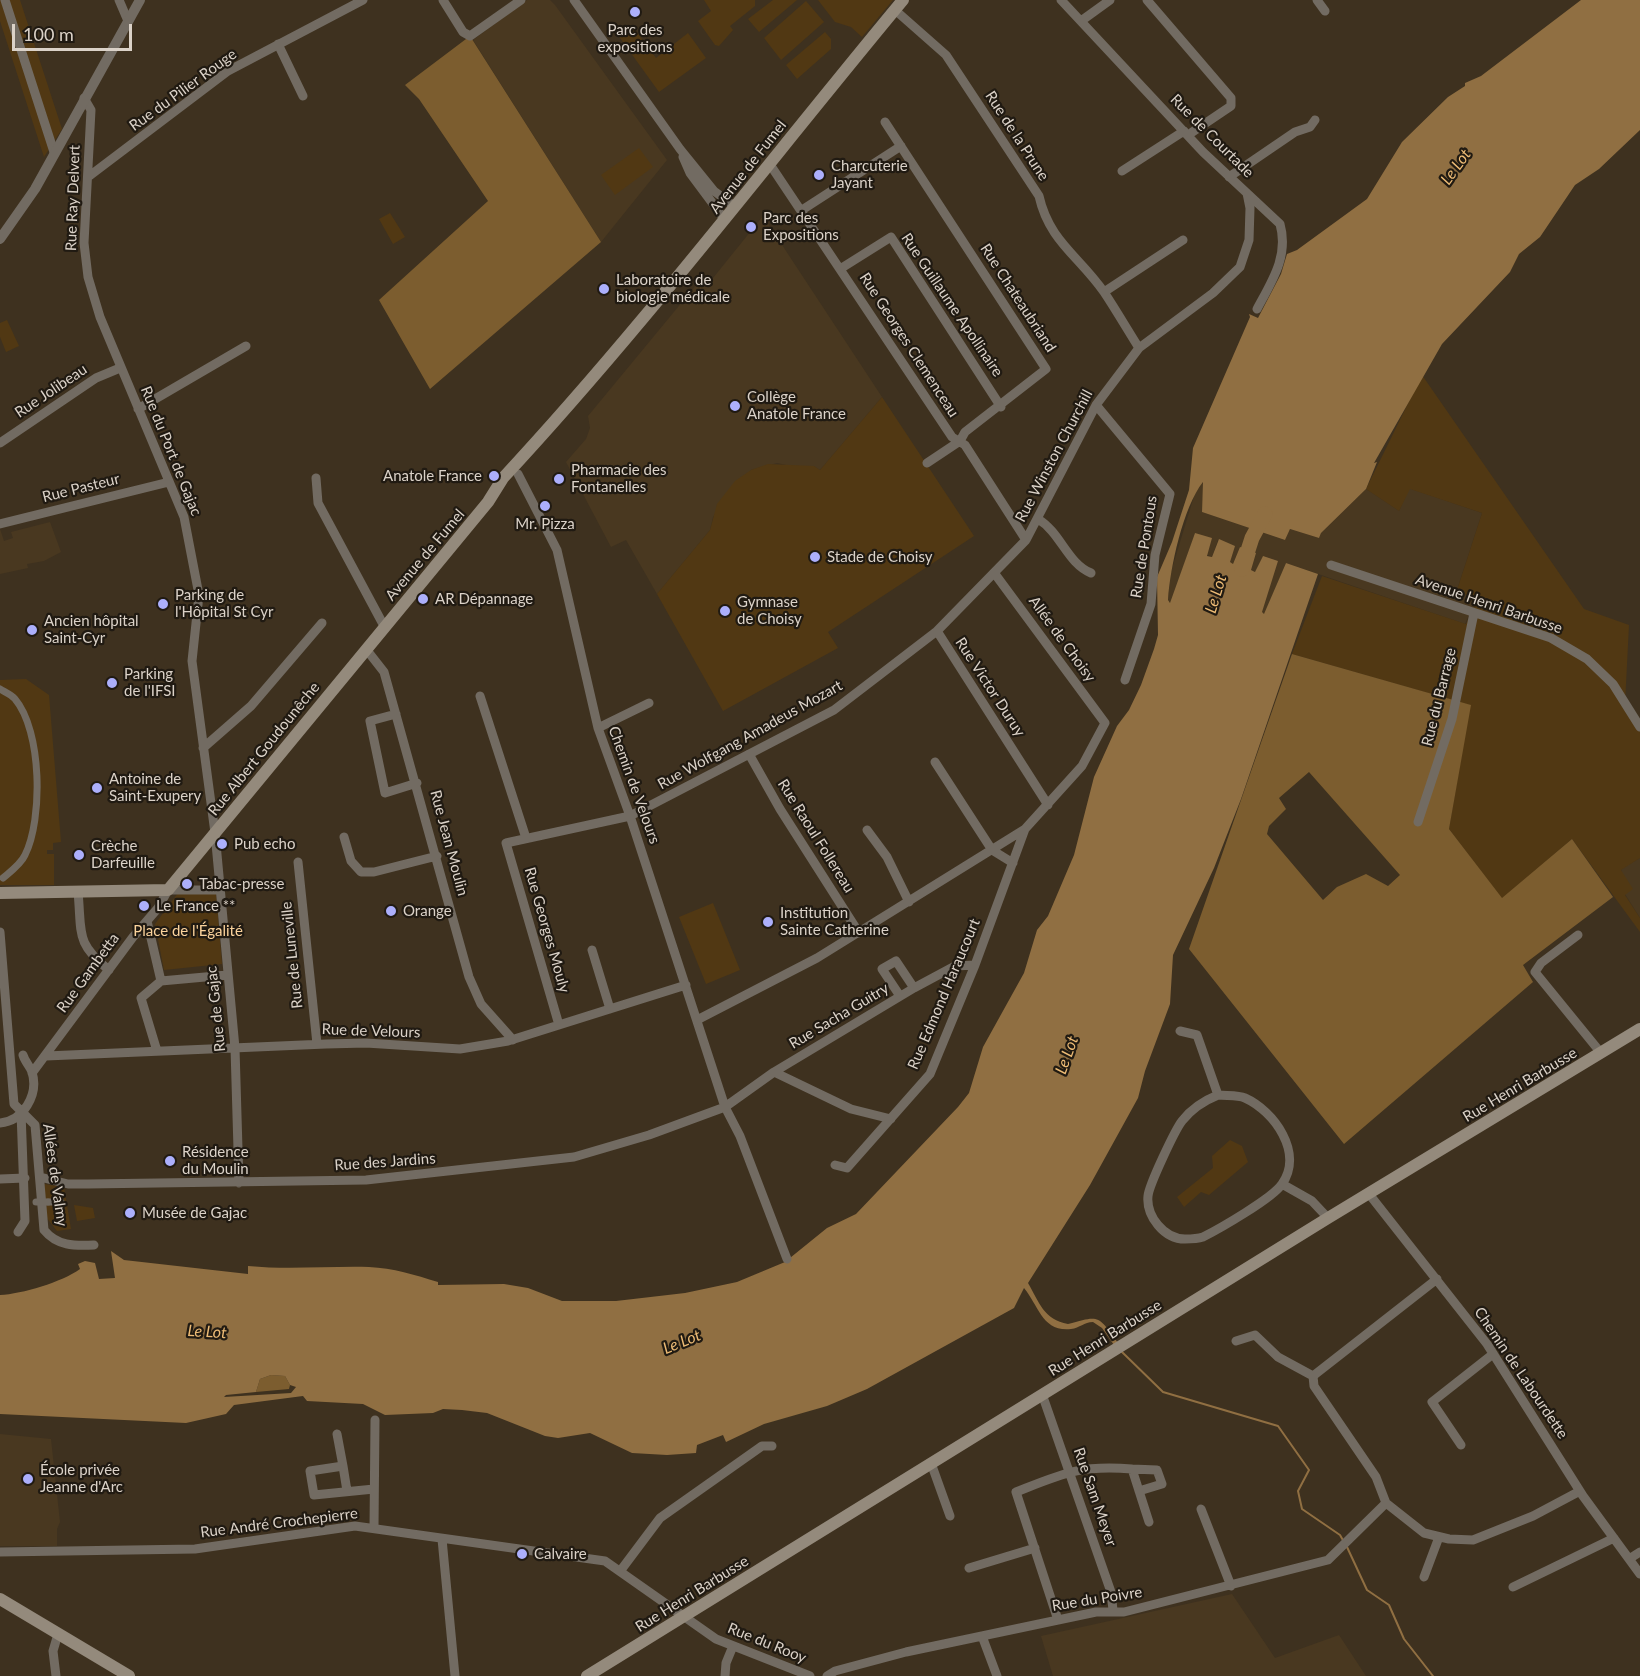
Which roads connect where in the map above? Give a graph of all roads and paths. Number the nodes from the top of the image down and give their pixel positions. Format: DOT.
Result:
graph roads {
  1 [pos="5,0"];
  2 [pos="119,0"];
  3 [pos="140,0"];
  4 [pos="363,0"];
  5 [pos="443,0"];
  6 [pos="521,0"];
  7 [pos="574,0"];
  8 [pos="903,0"];
  9 [pos="1061,0"];
  10 [pos="1110,0"];
  11 [pos="1147,0"];
  12 [pos="1317,0"];
  13 [pos="895,10"];
  14 [pos="1325,11"];
  15 [pos="128,21"];
  16 [pos="1081,21"];
  17 [pos="278,44"];
  18 [pos="303,96"];
  19 [pos="84,98"];
  20 [pos="1315,120"];
  21 [pos="885,122"];
  22 [pos="1186,133"];
  23 [pos="901,146"];
  24 [pos="680,149"];
  25 [pos="54,152"];
  26 [pos="769,163"];
  27 [pos="1122,171"];
  28 [pos="88,177"];
  29 [pos="1229,177"];
  30 [pos="1247,193"];
  31 [pos="734,206"];
  32 [pos="802,210"];
  33 [pos="725,220"];
  34 [pos="0,239"];
  35 [pos="1183,240"];
  36 [pos="840,268"];
  37 [pos="1104,292"];
  38 [pos="1257,309"];
  39 [pos="246,346"];
  40 [pos="1139,348"];
  41 [pos="120,368"];
  42 [pos="1096,405"];
  43 [pos="1001,407"];
  44 [pos="138,409"];
  45 [pos="960,441"];
  46 [pos="0,443"];
  47 [pos="927,463"];
  48 [pos="515,471"];
  49 [pos="316,478"];
  50 [pos="169,482"];
  51 [pos="1038,519"];
  52 [pos="0,524"];
  53 [pos="1026,540"];
  54 [pos="1331,565"];
  55 [pos="1091,573"];
  56 [pos="995,574"];
  57 [pos="1474,613"];
  58 [pos="322,623"];
  59 [pos="384,626"];
  60 [pos="937,631"];
  61 [pos="366,649"];
  62 [pos="1125,680"];
  63 [pos="0,689"];
  64 [pos="480,696"];
  65 [pos="649,703"];
  66 [pos="396,714"];
  67 [pos="1640,727"];
  68 [pos="598,728"];
  69 [pos="203,748"];
  70 [pos="749,754"];
  71 [pos="935,762"];
  72 [pos="417,783"];
  73 [pos="1048,805"];
  74 [pos="630,816"];
  75 [pos="1418,822"];
  76 [pos="1025,829"];
  77 [pos="867,830"];
  78 [pos="215,833"];
  79 [pos="344,837"];
  80 [pos="526,838"];
  81 [pos="506,843"];
  82 [pos="992,850"];
  83 [pos="437,856"];
  84 [pos="298,862"];
  85 [pos="1013,863"];
  86 [pos="3,878"];
  87 [pos="168,890"];
  88 [pos="220,890"];
  89 [pos="78,892"];
  90 [pos="0,893"];
  91 [pos="909,902"];
  92 [pos="147,921"];
  93 [pos="0,932"];
  94 [pos="859,933"];
  95 [pos="1578,935"];
  96 [pos="592,950"];
  97 [pos="975,965"];
  98 [pos="109,970"];
  99 [pos="227,975"];
  100 [pos="159,983"];
  101 [pos="686,985"];
  102 [pos="914,988"];
  103 [pos="3,990"];
  104 [pos="900,996"];
  105 [pos="610,1009"];
  106 [pos="697,1020"];
  107 [pos="559,1025"];
  108 [pos="1640,1029"];
  109 [pos="1180,1031"];
  110 [pos="513,1040"];
  111 [pos="317,1044"];
  112 [pos="235,1048"];
  113 [pos="157,1051"];
  114 [pos="1601,1053"];
  115 [pos="23,1055"];
  116 [pos="46,1056"];
  117 [pos="774,1072"];
  118 [pos="32,1073"];
  119 [pos="1218,1095"];
  120 [pos="725,1107"];
  121 [pos="17,1115"];
  122 [pos="891,1119"];
  123 [pos="0,1123"];
  124 [pos="835,1165"];
  125 [pos="40,1177"];
  126 [pos="24,1178"];
  127 [pos="0,1179"];
  128 [pos="239,1183"];
  129 [pos="1282,1184"];
  130 [pos="1370,1194"];
  131 [pos="25,1202"];
  132 [pos="61,1202"];
  133 [pos="1328,1218"];
  134 [pos="18,1232"];
  135 [pos="94,1245"];
  136 [pos="787,1259"];
  137 [pos="1437,1279"];
  138 [pos="1236,1341"];
  139 [pos="1493,1354"];
  140 [pos="1313,1376"];
  141 [pos="1042,1394"];
  142 [pos="375,1420"];
  143 [pos="337,1434"];
  144 [pos="1461,1445"];
  145 [pos="772,1446"];
  146 [pos="931,1463"];
  147 [pos="343,1466"];
  148 [pos="1132,1469"];
  149 [pos="1071,1470"];
  150 [pos="374,1488"];
  151 [pos="347,1491"];
  152 [pos="1139,1491"];
  153 [pos="1580,1491"];
  154 [pos="1386,1503"];
  155 [pos="1202,1509"];
  156 [pos="951,1516"];
  157 [pos="1149,1522"];
  158 [pos="374,1528"];
  159 [pos="1439,1537"];
  160 [pos="1614,1538"];
  161 [pos="442,1539"];
  162 [pos="1035,1548"];
  163 [pos="0,1552"];
  164 [pos="1640,1552"];
  165 [pos="1629,1559"];
  166 [pos="969,1568"];
  167 [pos="621,1570"];
  168 [pos="1640,1574"];
  169 [pos="1424,1577"];
  170 [pos="1231,1586"];
  171 [pos="1513,1587"];
  172 [pos="0,1599"];
  173 [pos="1113,1610"];
  174 [pos="685,1617"];
  175 [pos="1059,1620"];
  176 [pos="58,1634"];
  177 [pos="982,1635"];
  178 [pos="733,1646"];
  179 [pos="55,1671"];
  180 [pos="129,1676"];
  181 [pos="455,1676"];
  182 [pos="587,1676"];
  183 [pos="725,1676"];
  184 [pos="810,1676"];
  185 [pos="827,1676"];
  186 [pos="997,1676"];
  1 -- 25 [label="street"];
  2 -- 15 [label="street"];
  3 -- 15 [label="street"];
  4 -- 17 [label="street, Rue du Pilier Rouge"];
  5 -- 6 [label="street"];
  7 -- 24 [label="street"];
  8 -- 13 [label="main road, Avenue de Fumel"];
  9 -- 16 [label="street, Rue de Courtade"];
  10 -- 16 [label="street"];
  11 -- 22 [label="street"];
  12 -- 14 [label="street"];
  13 -- 26 [label="main road, Avenue de Fumel"];
  13 -- 37 [label="street, Rue de la Prune"];
  15 -- 19 [label="street"];
  16 -- 22 [label="street, Rue de Courtade"];
  17 -- 18 [label="street"];
  17 -- 28 [label="street, Rue du Pilier Rouge"];
  19 -- 25 [label="street"];
  19 -- 28 [label="street, Rue Ray Delvert"];
  20 -- 29 [label="street"];
  21 -- 23 [label="street, Rue Chateaubriand"];
  22 -- 27 [label="street"];
  22 -- 29 [label="street, Rue de Courtade"];
  23 -- 32 [label="street"];
  23 -- 43 [label="street, Rue Chateaubriand"];
  24 -- 31 [label="street"];
  24 -- 33 [label="street"];
  25 -- 34 [label="street"];
  26 -- 31 [label="main road, Avenue de Fumel"];
  26 -- 32 [label="street, Rue Georges Clemenceau"];
  28 -- 41 [label="street, Rue Ray Delvert"];
  29 -- 30 [label="street, Rue de Courtade"];
  30 -- 38 [label="street, Rue de Courtade"];
  30 -- 40 [label="street, Rue Winston Churchill"];
  31 -- 33 [label="main road, Avenue de Fumel"];
  32 -- 36 [label="street, Rue Georges Clemenceau"];
  33 -- 48 [label="main road, Avenue de Fumel"];
  35 -- 37 [label="street"];
  36 -- 43 [label="street, Rue Guillaume Apollinaire"];
  36 -- 45 [label="street, Rue Georges Clemenceau"];
  37 -- 40 [label="street, Rue de la Prune"];
  39 -- 44 [label="street"];
  40 -- 42 [label="street, Rue Winston Churchill"];
  41 -- 44 [label="street, Rue du Port de Gajac"];
  41 -- 46 [label="street, Rue Jolibeau"];
  42 -- 51 [label="street, Rue Winston Churchill"];
  42 -- 62 [label="street, Rue de Pontous"];
  43 -- 45 [label="street, Rue Chateaubriand"];
  44 -- 50 [label="street, Rue du Port de Gajac"];
  45 -- 47 [label="street, Rue Chateaubriand"];
  45 -- 53 [label="street, Rue Georges Clemenceau"];
  48 -- 59 [label="main road, Avenue de Fumel"];
  48 -- 68 [label="street, Chemin de Velours"];
  49 -- 59 [label="street"];
  50 -- 52 [label="street, Rue Pasteur"];
  50 -- 69 [label="street, Rue du Port de Gajac"];
  51 -- 53 [label="street, Rue Winston Churchill"];
  51 -- 55 [label="street"];
  53 -- 56 [label="street, Rue Victor Duruy"];
  54 -- 57 [label="street, Avenue Henri Barbusse"];
  56 -- 60 [label="street, Rue Victor Duruy"];
  56 -- 73 [label="street, Allée de Choisy"];
  57 -- 67 [label="street, Avenue Henri Barbusse"];
  57 -- 75 [label="street, Rue du Barrage"];
  58 -- 69 [label="street"];
  59 -- 61 [label="main road, Rue Albert Goudounêche"];
  60 -- 70 [label="street, Rue Wolfgang Amadeus Mozart"];
  60 -- 73 [label="street, Rue Victor Duruy"];
  61 -- 66 [label="street, Rue Jean Moulin"];
  61 -- 78 [label="main road, Rue Albert Goudounêche"];
  63 -- 86 [label="street"];
  64 -- 80 [label="street"];
  65 -- 68 [label="street"];
  66 -- 72 [label="street, Rue Jean Moulin"];
  66 -- 72 [label="street"];
  68 -- 74 [label="street, Chemin de Velours"];
  69 -- 78 [label="street, Rue du Port de Gajac"];
  70 -- 74 [label="street, Rue Wolfgang Amadeus Mozart"];
  70 -- 94 [label="street, Rue Raoul Follereau"];
  71 -- 82 [label="street"];
  72 -- 83 [label="street, Rue Jean Moulin"];
  73 -- 76 [label="street, Rue Edmond Haraucourt"];
  74 -- 80 [label="street, Rue Wolfgang Amadeus Mozart"];
  74 -- 101 [label="street, Chemin de Velours"];
  76 -- 82 [label="street"];
  76 -- 85 [label="street, Rue Edmond Haraucourt"];
  77 -- 91 [label="street"];
  78 -- 87 [label="main road, Rue Albert Goudounêche"];
  78 -- 88 [label="street, Rue de Gajac"];
  79 -- 83 [label="street"];
  80 -- 81 [label="street, Rue Wolfgang Amadeus Mozart"];
  81 -- 107 [label="street, Rue Georges Mouly"];
  82 -- 85 [label="street"];
  82 -- 91 [label="street"];
  83 -- 110 [label="street, Rue Jean Moulin"];
  84 -- 111 [label="street, Rue de Luneville"];
  85 -- 97 [label="street, Rue Edmond Haraucourt"];
  87 -- 88 [label="street"];
  87 -- 89 [label="main road"];
  87 -- 92 [label="street, Rue Gambetta"];
  88 -- 99 [label="street, Rue de Gajac"];
  89 -- 90 [label="main road"];
  89 -- 98 [label="street"];
  91 -- 94 [label="street"];
  92 -- 98 [label="street, Rue Gambetta"];
  92 -- 100 [label="street"];
  93 -- 103 [label="street"];
  94 -- 106 [label="street"];
  95 -- 114 [label="street"];
  96 -- 105 [label="street"];
  97 -- 102 [label="street, Rue Sacha Guitry"];
  97 -- 122 [label="street, Rue Edmond Haraucourt"];
  98 -- 116 [label="street, Rue Gambetta"];
  99 -- 100 [label="street"];
  99 -- 112 [label="street, Rue de Gajac"];
  100 -- 113 [label="street"];
  101 -- 105 [label="street, Rue de Velours"];
  101 -- 106 [label="street, Chemin de Velours"];
  102 -- 104 [label="street, Rue Sacha Guitry"];
  102 -- 104 [label="street"];
  103 -- 121 [label="street"];
  104 -- 117 [label="street, Rue Sacha Guitry"];
  105 -- 107 [label="street, Rue de Velours"];
  106 -- 120 [label="street, Chemin de Velours"];
  107 -- 110 [label="street, Rue de Velours"];
  108 -- 114 [label="main road, Rue Henri Barbusse"];
  109 -- 119 [label="street"];
  110 -- 111 [label="street, Rue de Velours"];
  111 -- 112 [label="street, Rue de Velours"];
  112 -- 113 [label="street, Rue de Velours"];
  112 -- 128 [label="street, Rue de Gajac"];
  113 -- 116 [label="street, Rue de Velours"];
  114 -- 130 [label="main road, Rue Henri Barbusse"];
  115 -- 118 [label="street"];
  116 -- 118 [label="street, Rue Gambetta"];
  117 -- 120 [label="street, Rue Sacha Guitry"];
  117 -- 122 [label="street"];
  118 -- 121 [label="street"];
  119 -- 129 [label="street"];
  119 -- 129 [label="street"];
  120 -- 128 [label="street, Rue des Jardins"];
  120 -- 136 [label="street, Chemin de Velours"];
  121 -- 123 [label="street"];
  121 -- 125 [label="street, Allées de Valmy"];
  121 -- 126 [label="street, Allées de Valmy"];
  122 -- 124 [label="street, Rue Edmond Haraucourt"];
  125 -- 128 [label="street, Rue des Jardins"];
  125 -- 135 [label="street, Allées de Valmy"];
  126 -- 127 [label="street"];
  126 -- 131 [label="street, Allées de Valmy"];
  129 -- 133 [label="street"];
  130 -- 133 [label="main road, Rue Henri Barbusse"];
  130 -- 137 [label="street, Chemin de Labourdette"];
  131 -- 132 [label="street, bridge"];
  131 -- 134 [label="street, Allées de Valmy"];
  133 -- 141 [label="main road, Rue Henri Barbusse"];
  137 -- 139 [label="street, Chemin de Labourdette"];
  137 -- 140 [label="street"];
  138 -- 140 [label="street"];
  139 -- 144 [label="street"];
  139 -- 153 [label="street, Chemin de Labourdette"];
  140 -- 154 [label="street"];
  141 -- 146 [label="main road, Rue Henri Barbusse"];
  141 -- 149 [label="street, Rue Sam Meyer"];
  142 -- 150 [label="street"];
  143 -- 147 [label="street"];
  145 -- 167 [label="street"];
  146 -- 156 [label="street"];
  146 -- 174 [label="main road, Rue Henri Barbusse"];
  147 -- 151 [label="street"];
  147 -- 151 [label="street"];
  148 -- 149 [label="street"];
  148 -- 152 [label="street"];
  148 -- 152 [label="street"];
  149 -- 162 [label="street"];
  149 -- 173 [label="street, Rue Sam Meyer"];
  150 -- 151 [label="street"];
  150 -- 158 [label="street"];
  152 -- 157 [label="street"];
  153 -- 159 [label="street"];
  153 -- 160 [label="street, Chemin de Labourdette"];
  154 -- 159 [label="street"];
  154 -- 170 [label="street, Rue du Poivre"];
  155 -- 170 [label="street"];
  158 -- 161 [label="street, Rue André Crochepierre"];
  158 -- 163 [label="street, Rue André Crochepierre"];
  159 -- 169 [label="street"];
  160 -- 165 [label="street, Chemin de Labourdette"];
  160 -- 171 [label="street"];
  161 -- 167 [label="street, Rue André Crochepierre"];
  161 -- 181 [label="street"];
  162 -- 166 [label="street"];
  162 -- 175 [label="street"];
  164 -- 165 [label="street"];
  165 -- 168 [label="street, Chemin de Labourdette"];
  167 -- 174 [label="street, Rue André Crochepierre"];
  170 -- 173 [label="street, Rue du Poivre"];
  172 -- 176 [label="main road"];
  173 -- 175 [label="street, Rue du Poivre"];
  174 -- 178 [label="street, Rue du Rooy"];
  174 -- 182 [label="main road, Rue Henri Barbusse"];
  175 -- 177 [label="street, Rue du Poivre"];
  176 -- 179 [label="street"];
  176 -- 180 [label="main road"];
  177 -- 185 [label="street, Rue du Poivre"];
  177 -- 186 [label="street"];
  178 -- 183 [label="street"];
  178 -- 184 [label="street, Rue du Rooy"];
}
